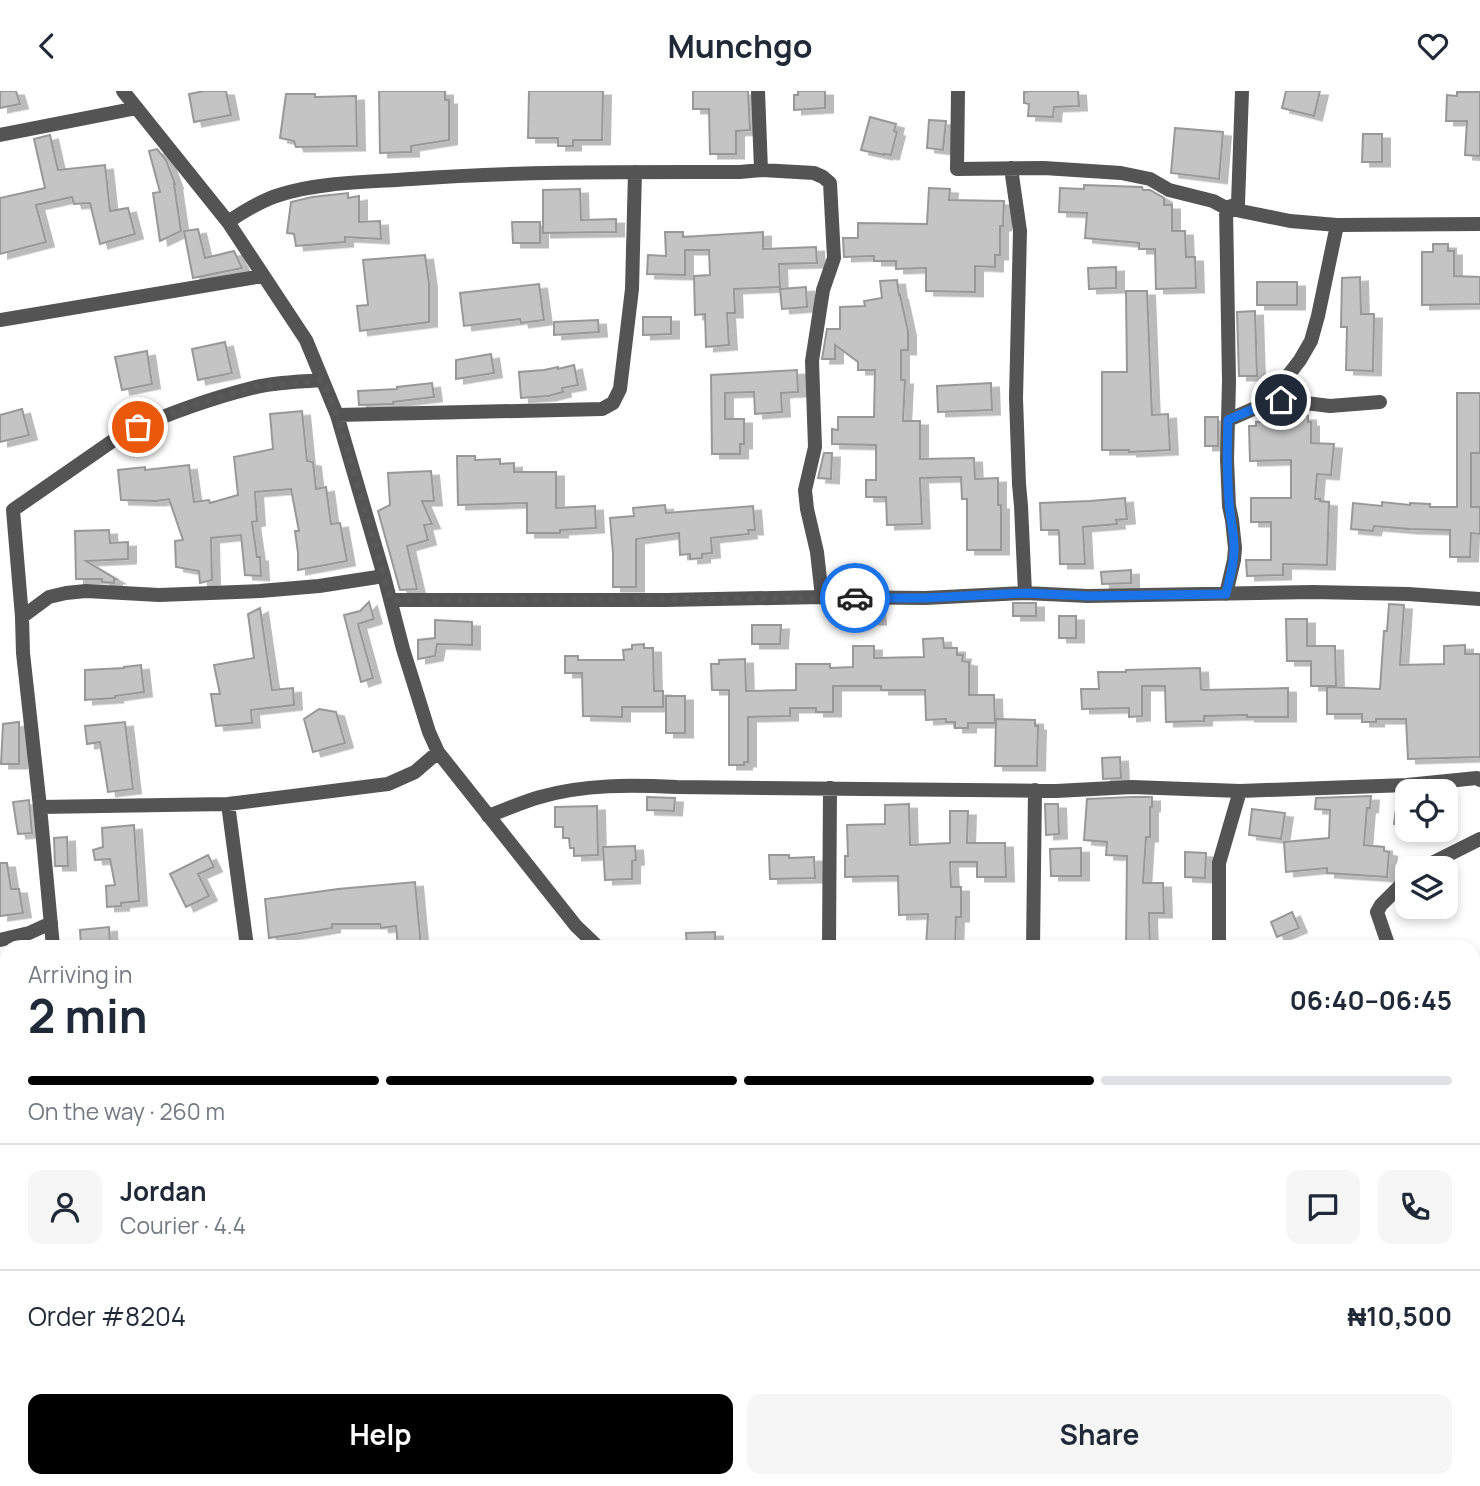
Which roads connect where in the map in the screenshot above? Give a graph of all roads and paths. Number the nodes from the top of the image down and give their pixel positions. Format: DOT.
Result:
graph roads {
  1 [pos="123,91"];
  2 [pos="758,91"];
  3 [pos="958,91"];
  4 [pos="1242,91"];
  5 [pos="137,109"];
  6 [pos="0,135"];
  7 [pos="1011,168"];
  8 [pos="761,170"];
  9 [pos="635,172"];
  10 [pos="1226,208"];
  11 [pos="228,222"];
  12 [pos="1337,225"];
  13 [pos="1480,225"];
  14 [pos="263,276"];
  15 [pos="0,320"];
  16 [pos="322,380"];
  17 [pos="1267,403"];
  18 [pos="1380,403"];
  19 [pos="337,415"];
  20 [pos="1228,420"];
  21 [pos="13,510"];
  22 [pos="0,518"];
  23 [pos="384,576"];
  24 [pos="1025,593"];
  25 [pos="1226,594"];
  26 [pos="822,597"];
  27 [pos="1480,599"];
  28 [pos="391,600"];
  29 [pos="22,617"];
  30 [pos="438,752"];
  31 [pos="1480,780"];
  32 [pos="830,788"];
  33 [pos="1035,790"];
  34 [pos="1240,791"];
  35 [pos="228,804"];
  36 [pos="40,807"];
  37 [pos="488,816"];
  38 [pos="1480,839"];
  39 [pos="1446,856"];
  40 [pos="1395,891"];
  41 [pos="51,923"];
  42 [pos="0,940"];
  43 [pos="52,940"];
  44 [pos="246,940"];
  45 [pos="591,940"];
  46 [pos="829,940"];
  47 [pos="1033,940"];
  48 [pos="1219,940"];
  49 [pos="1387,940"];
  1 -- 5 [label="street"];
  2 -- 8 [label="street"];
  3 -- 7 [label="street"];
  4 -- 10 [label="street"];
  5 -- 6 [label="street"];
  5 -- 11 [label="street"];
  7 -- 10 [label="street"];
  7 -- 24 [label="street"];
  8 -- 9 [label="street"];
  8 -- 26 [label="street"];
  9 -- 11 [label="street"];
  9 -- 19 [label="street"];
  10 -- 12 [label="street"];
  10 -- 20 [label="street"];
  11 -- 14 [label="street"];
  12 -- 13 [label="street"];
  12 -- 17 [label="street"];
  14 -- 15 [label="street"];
  14 -- 16 [label="street"];
  16 -- 19 [label="street"];
  16 -- 21 [label="street"];
  17 -- 18 [label="street"];
  17 -- 20 [label="street"];
  19 -- 23 [label="street"];
  20 -- 25 [label="street"];
  21 -- 22 [label="street"];
  21 -- 29 [label="street"];
  23 -- 28 [label="street"];
  23 -- 29 [label="street"];
  24 -- 25 [label="street"];
  24 -- 26 [label="street"];
  25 -- 27 [label="street"];
  26 -- 28 [label="street"];
  28 -- 30 [label="street"];
  29 -- 36 [label="street"];
  30 -- 35 [label="street"];
  30 -- 37 [label="street"];
  31 -- 34 [label="street"];
  32 -- 33 [label="street"];
  32 -- 37 [label="street"];
  32 -- 46 [label="street"];
  33 -- 34 [label="street"];
  33 -- 47 [label="street"];
  34 -- 48 [label="street"];
  35 -- 36 [label="street"];
  35 -- 44 [label="street"];
  36 -- 41 [label="street"];
  37 -- 45 [label="street"];
  38 -- 39 [label="street"];
  40 -- 49 [label="street"];
  41 -- 42 [label="street"];
  41 -- 43 [label="street"];
}
